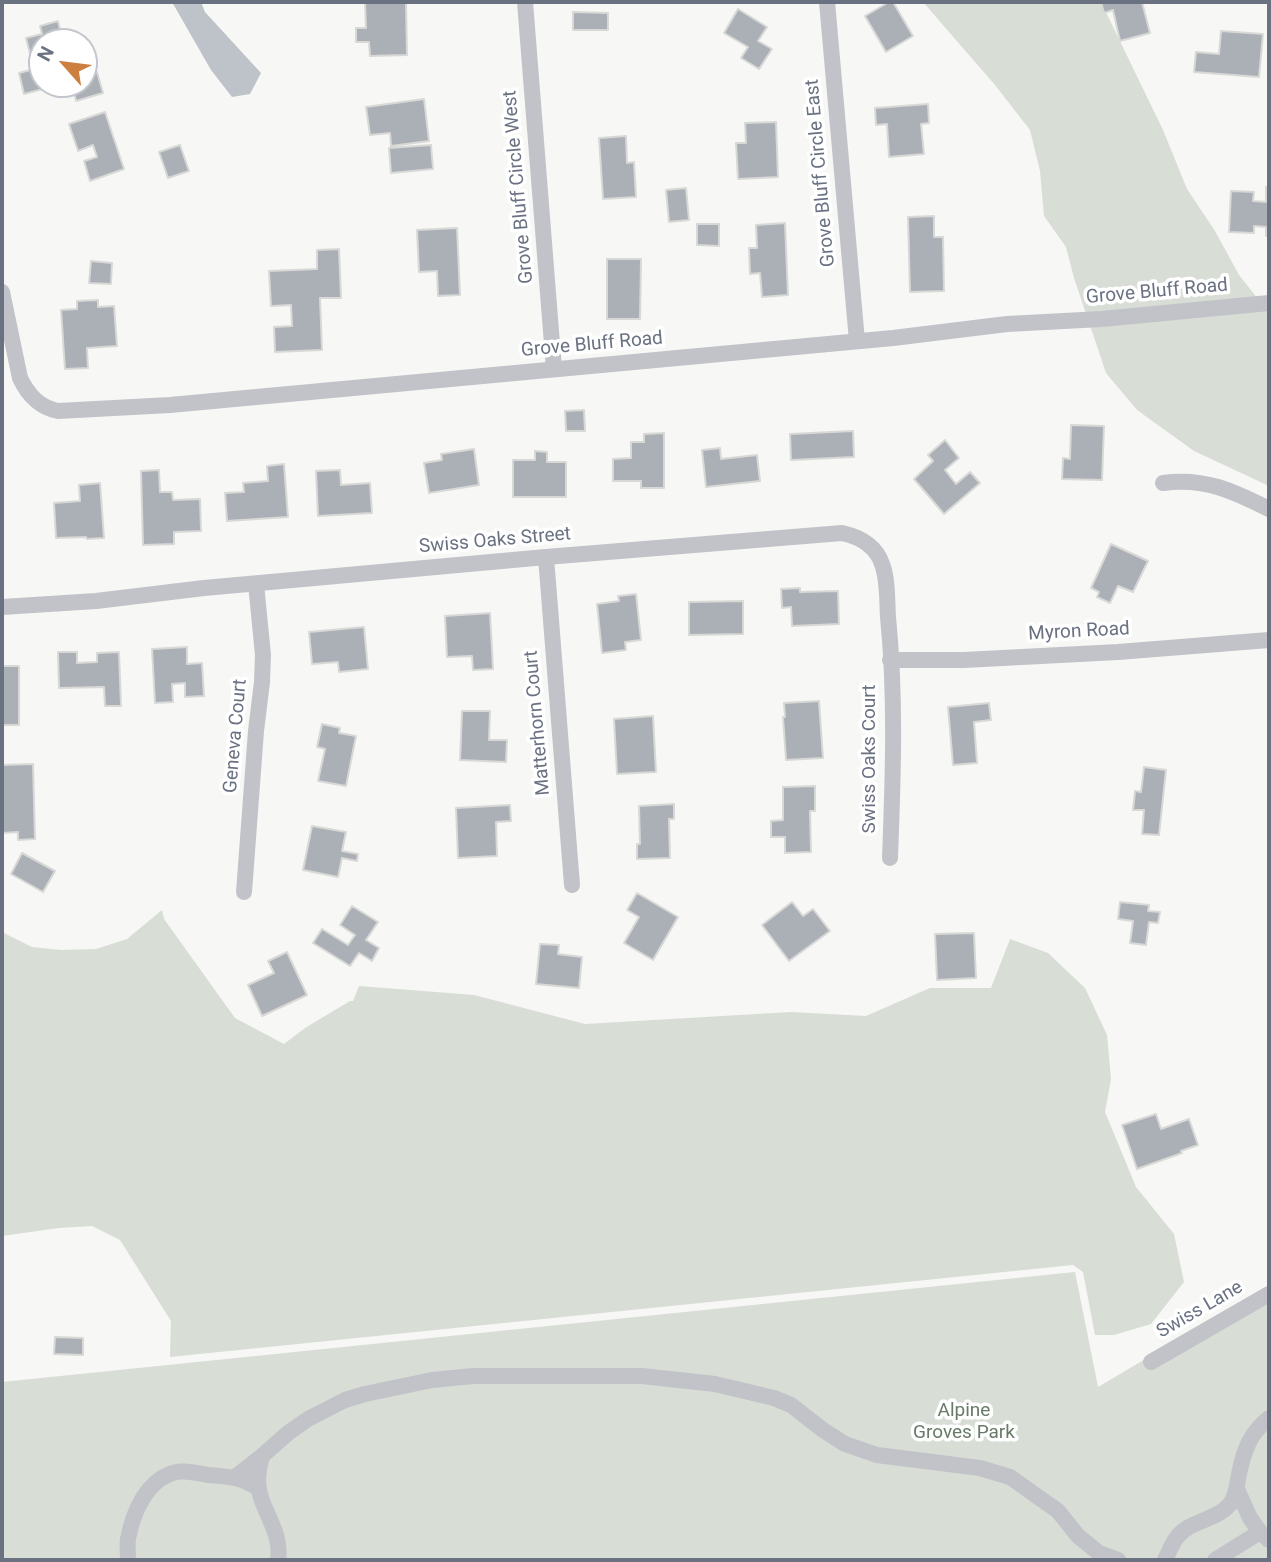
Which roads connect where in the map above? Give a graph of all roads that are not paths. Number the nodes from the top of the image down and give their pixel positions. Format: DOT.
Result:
graph roads {
  1 [pos="525,2"];
  2 [pos="827,2"];
  3 [pos="2,292"];
  4 [pos="1269,303"];
  5 [pos="857,341"];
  6 [pos="554,369"];
  7 [pos="1163,483"];
  8 [pos="1269,509"];
  9 [pos="546,557"];
  10 [pos="256,584"];
  11 [pos="2,607"];
  12 [pos="1269,640"];
  13 [pos="891,660"];
  14 [pos="890,858"];
  15 [pos="572,885"];
  16 [pos="244,892"];
  17 [pos="1269,1294"];
  18 [pos="1151,1363"];
  19 [pos="1269,1418"];
  20 [pos="262,1457"];
  21 [pos="234,1477"];
  22 [pos="259,1489"];
  23 [pos="1237,1489"];
  24 [pos="1265,1536"];
  25 [pos="128,1560"];
  26 [pos="278,1560"];
  27 [pos="1118,1560"];
  28 [pos="1165,1560"];
  29 [pos="1215,1560"];
  1 -- 6 [label="street, Grove Bluff Circle West"];
  2 -- 5 [label="street, Grove Bluff Circle East"];
  3 -- 6 [label="street, Grove Bluff Road"];
  4 -- 5 [label="street, Grove Bluff Road"];
  5 -- 6 [label="street, Grove Bluff Road"];
  7 -- 8 [label="street"];
  9 -- 10 [label="street, Swiss Oaks Street"];
  9 -- 13 [label="street, Swiss Oaks Street"];
  9 -- 15 [label="street, Matterhorn Court"];
  10 -- 11 [label="street, Swiss Oaks Street"];
  10 -- 16 [label="street, Geneva Court"];
  12 -- 13 [label="street, Myron Road"];
  13 -- 14 [label="street, Swiss Oaks Court"];
  17 -- 18 [label="street, Swiss Lane"];
  19 -- 23 [label="street"];
  20 -- 21 [label="street"];
  20 -- 22 [label="street"];
  20 -- 27 [label="street"];
  21 -- 22 [label="street"];
  21 -- 25 [label="street"];
  22 -- 26 [label="street"];
  23 -- 24 [label="street"];
  23 -- 28 [label="street"];
  24 -- 29 [label="street"];
}
